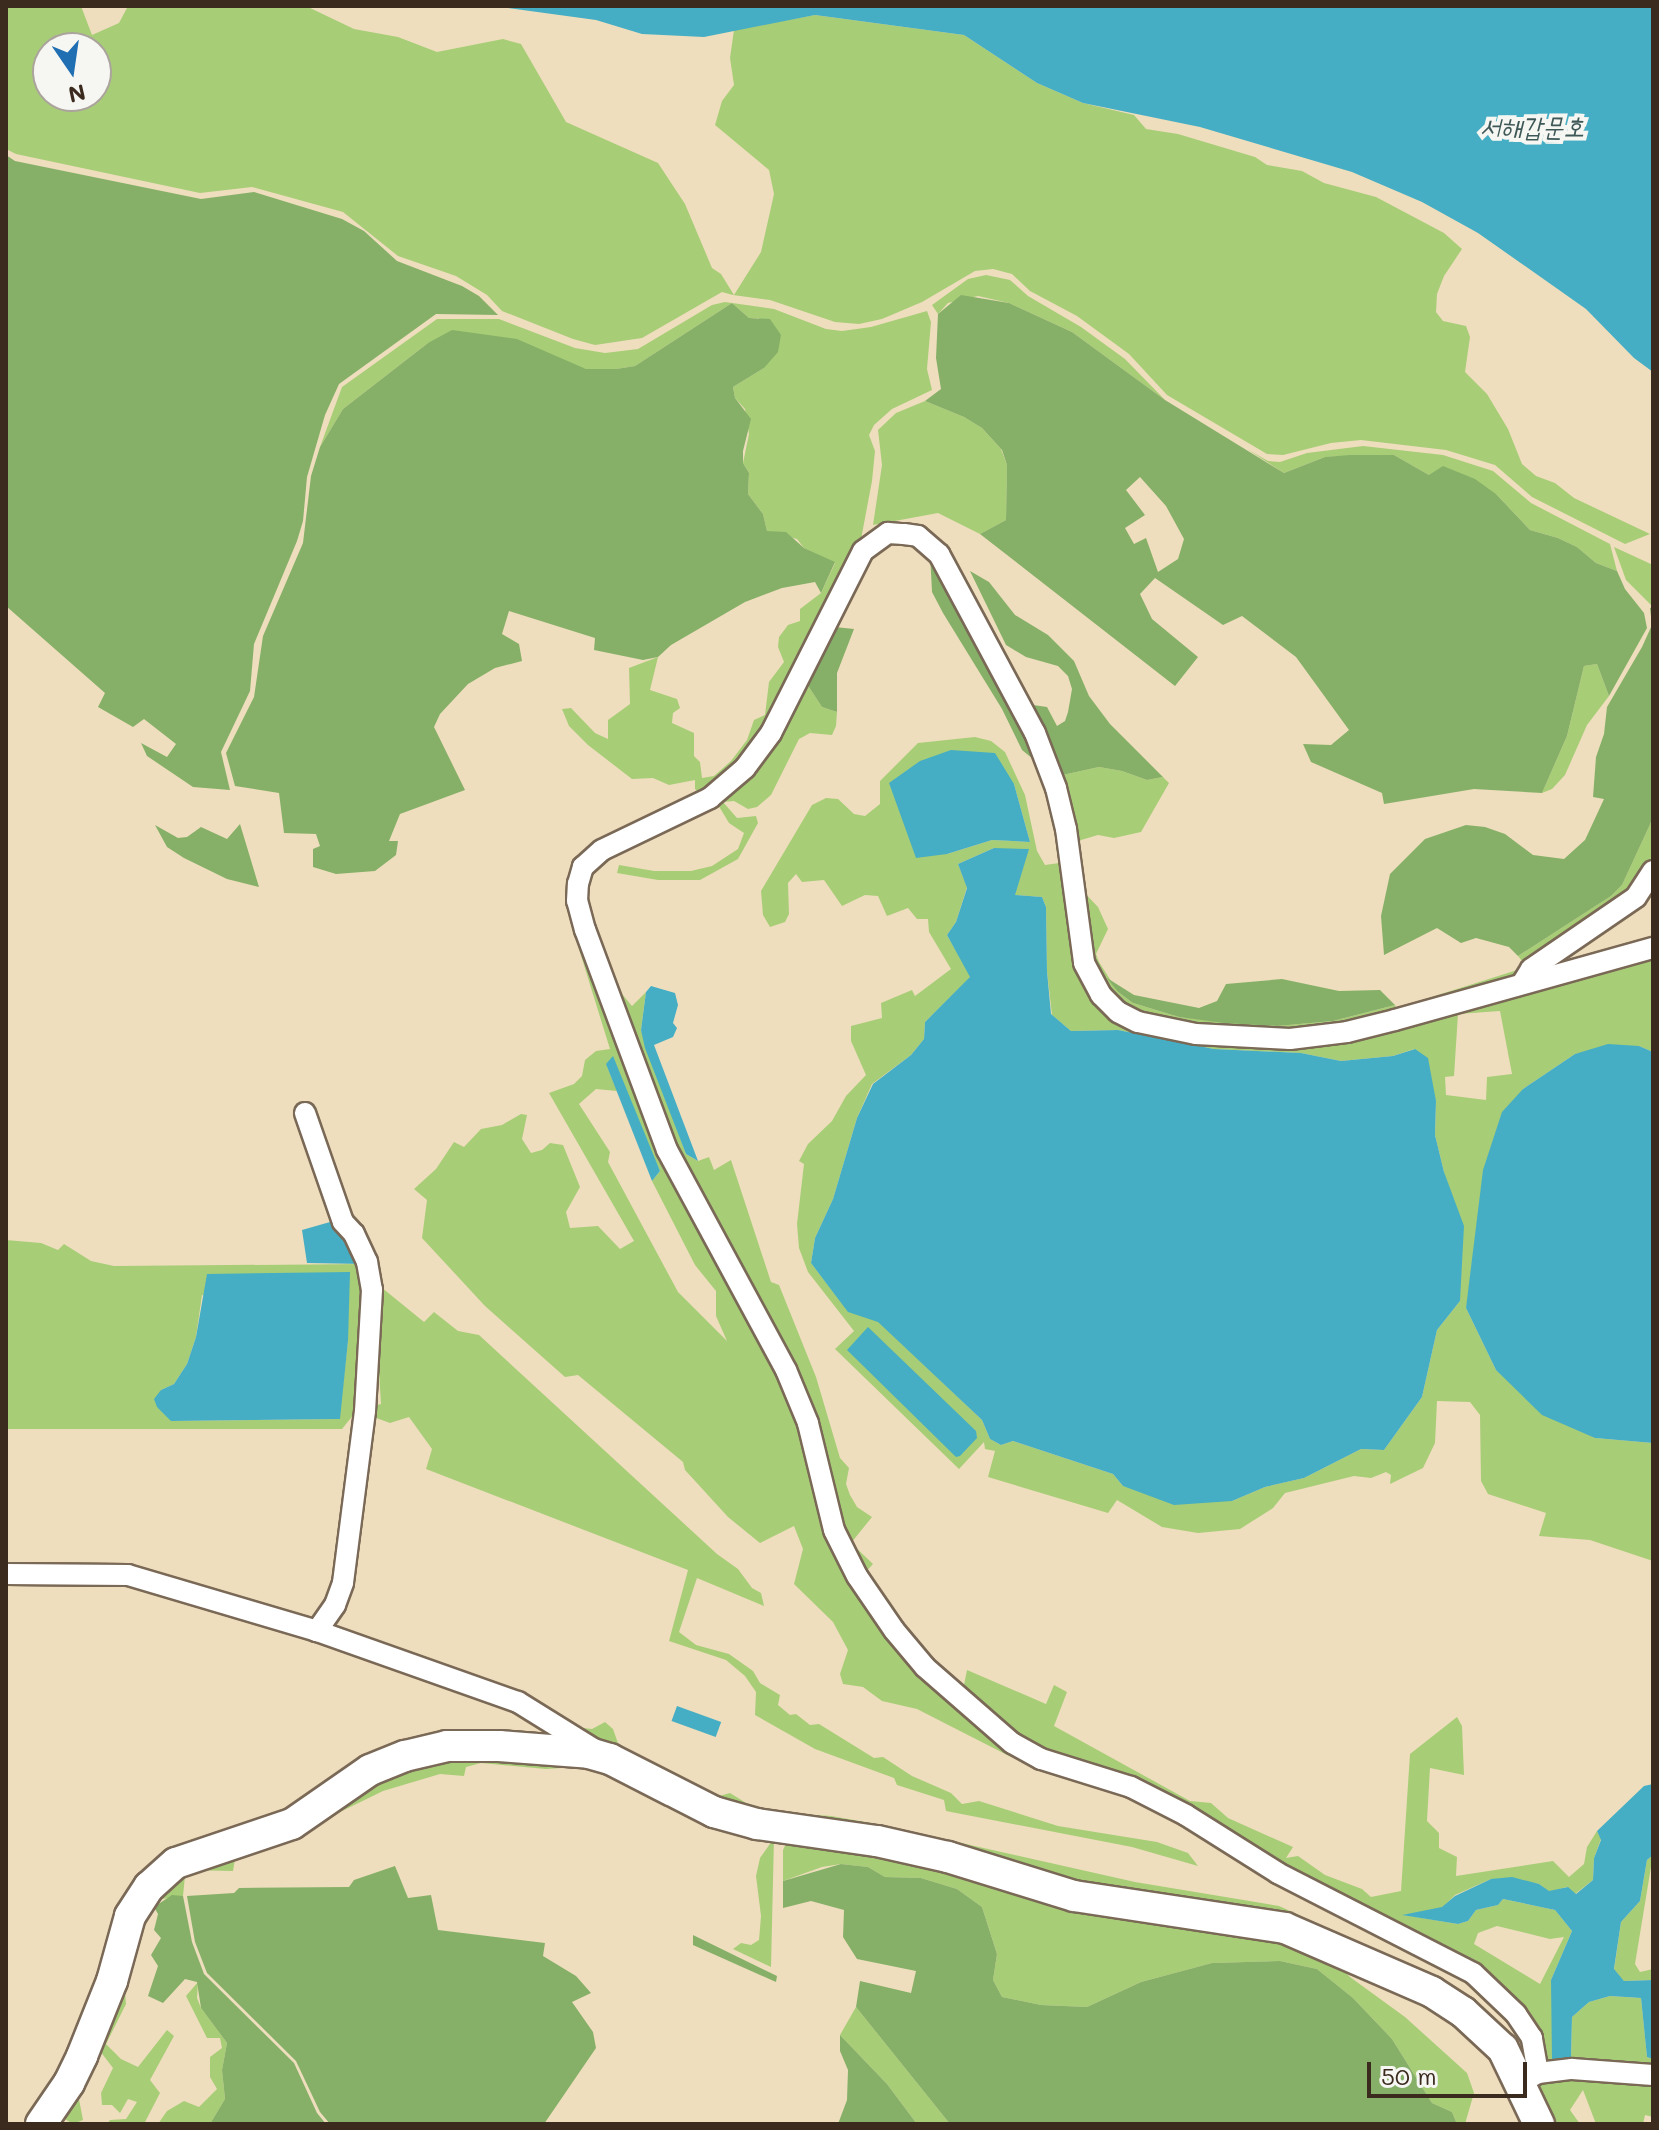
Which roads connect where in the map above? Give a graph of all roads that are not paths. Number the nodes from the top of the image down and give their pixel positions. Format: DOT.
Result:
graph roads {
  1 [pos="1653,871"];
  2 [pos="1653,948"];
  3 [pos="1523,982"];
  4 [pos="305,1113"];
  5 [pos="6,1574"];
  6 [pos="317,1631"];
  7 [pos="610,1759"];
  8 [pos="1653,2075"];
  9 [pos="1530,2077"];
  10 [pos="41,2124"];
  11 [pos="1539,2124"];
  1 -- 3 [label="street"];
  2 -- 3 [label="street"];
  3 -- 9 [label="street"];
  4 -- 6 [label="street"];
  5 -- 6 [label="street"];
  6 -- 7 [label="street"];
  7 -- 9 [label="street"];
  7 -- 10 [label="street"];
  8 -- 9 [label="street"];
  9 -- 11 [label="street"];
}
